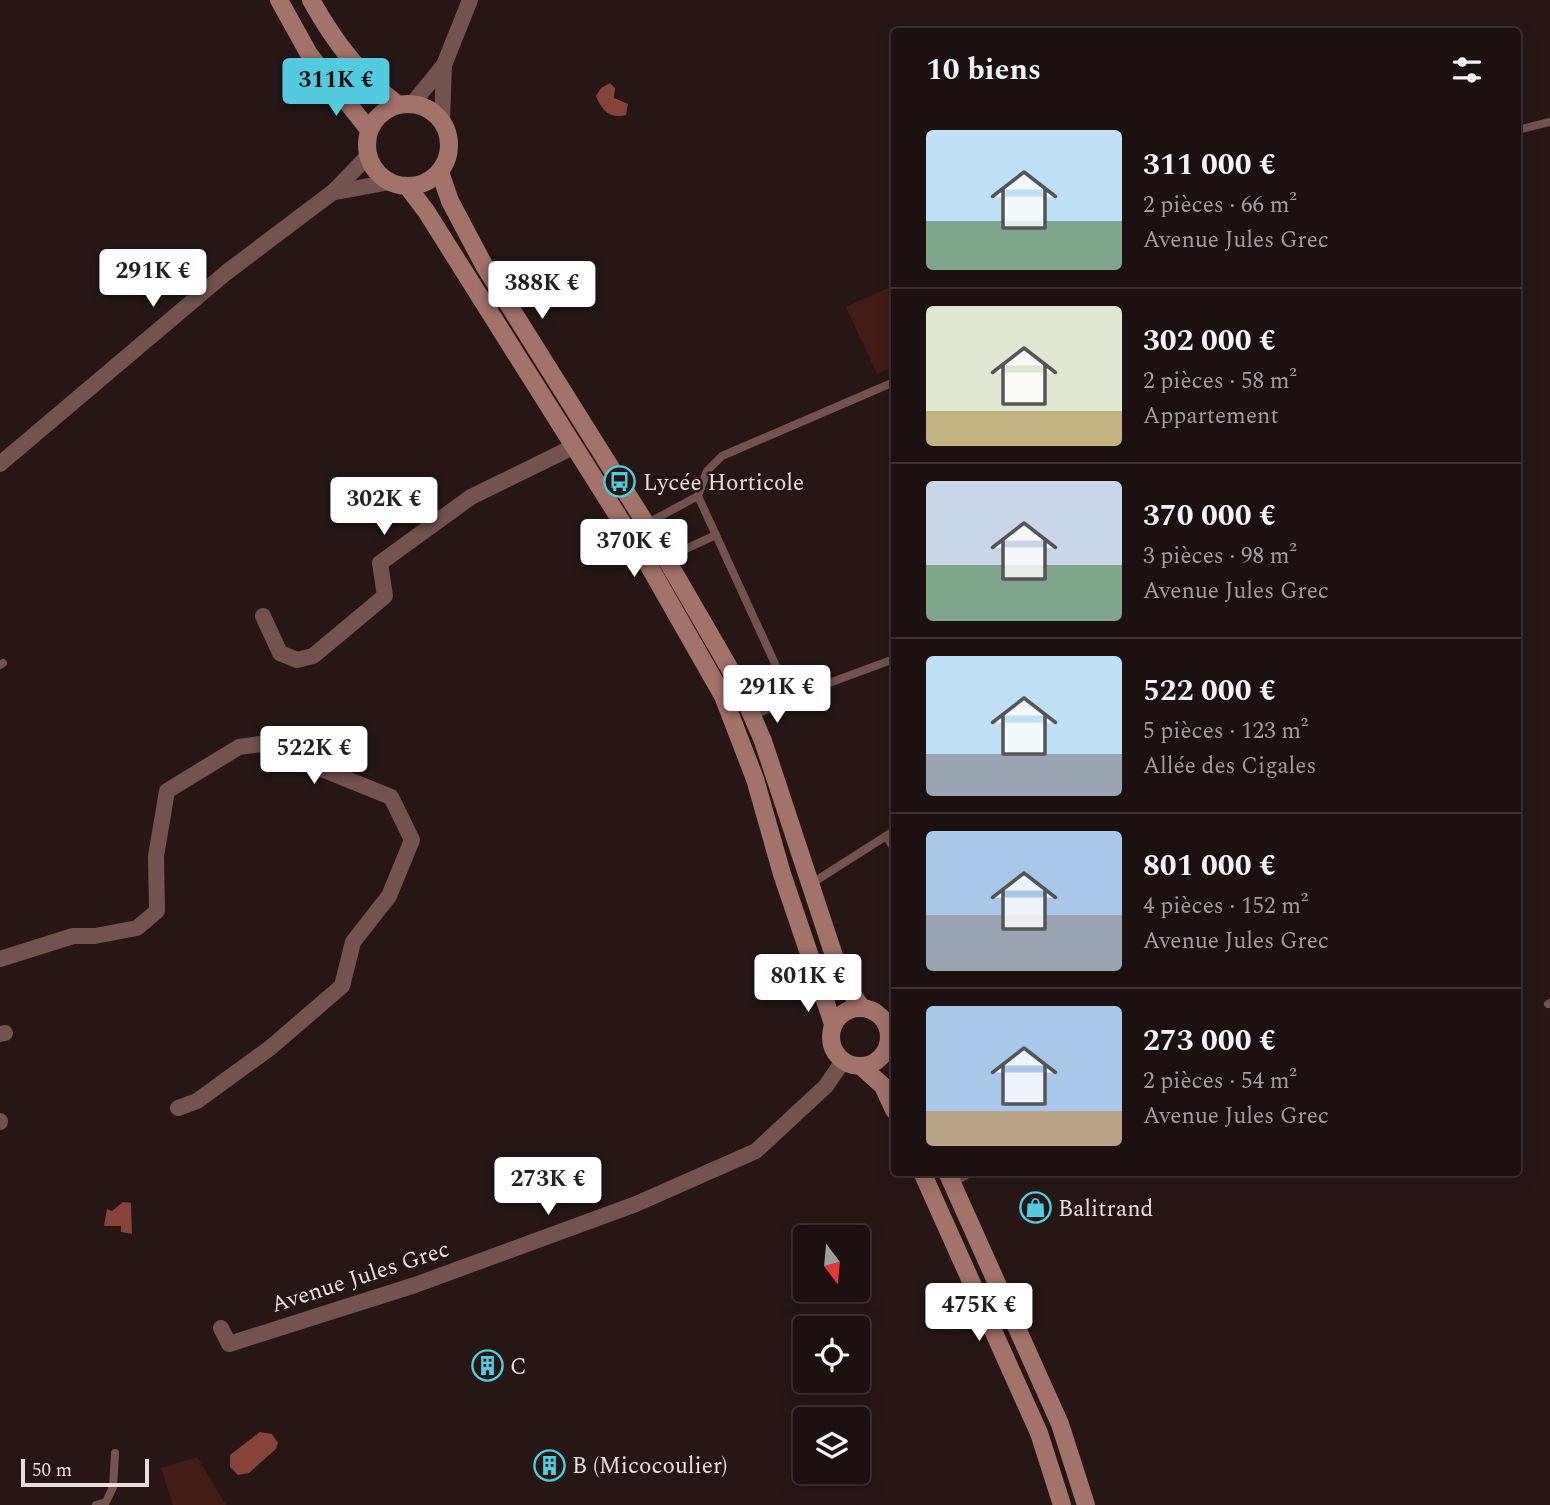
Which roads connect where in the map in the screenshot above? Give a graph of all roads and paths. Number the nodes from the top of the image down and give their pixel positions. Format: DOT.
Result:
graph roads {
  1 [pos="279,0"];
  2 [pos="311,0"];
  3 [pos="470,0"];
  4 [pos="444,65"];
  5 [pos="405,104"];
  6 [pos="442,121"];
  7 [pos="1550,121"];
  8 [pos="1521,129"];
  9 [pos="369,130"];
  10 [pos="368,156"];
  11 [pos="440,172"];
  12 [pos="398,184"];
  13 [pos="333,192"];
  14 [pos="891,383"];
  15 [pos="573,447"];
  16 [pos="0,464"];
  17 [pos="698,496"];
  18 [pos="646,524"];
  19 [pos="716,535"];
  20 [pos="666,558"];
  21 [pos="263,616"];
  22 [pos="891,660"];
  23 [pos="798,689"];
  24 [pos="752,716"];
  25 [pos="890,834"];
  26 [pos="809,885"];
  27 [pos="0,959"];
  28 [pos="862,1008"];
  29 [pos="833,1024"];
  30 [pos="887,1047"];
  31 [pos="891,1059"];
  32 [pos="843,1061"];
  33 [pos="862,1067"];
  34 [pos="891,1103"];
  35 [pos="178,1108"];
  36 [pos="924,1176"];
  37 [pos="954,1176"];
  38 [pos="221,1328"];
  39 [pos="115,1453"];
  40 [pos="96,1505"];
  41 [pos="1062,1505"];
  42 [pos="1086,1505"];
  1 -- 9 [label="street"];
  2 -- 5 [label="street"];
  3 -- 4 [label="street"];
  4 -- 5 [label="street"];
  4 -- 6 [label="street"];
  5 -- 6 [label="street"];
  5 -- 9 [label="street"];
  6 -- 11 [label="street"];
  7 -- 8 [label="lane"];
  9 -- 10 [label="street"];
  10 -- 12 [label="street"];
  10 -- 13 [label="street"];
  11 -- 12 [label="street"];
  11 -- 18 [label="street"];
  12 -- 13 [label="street"];
  12 -- 15 [label="street"];
  13 -- 16 [label="street"];
  14 -- 17 [label="lane"];
  15 -- 21 [label="street"];
  15 -- 29 [label="street"];
  17 -- 18 [label="lane"];
  17 -- 19 [label="lane"];
  18 -- 20 [label="street"];
  19 -- 20 [label="lane"];
  19 -- 23 [label="lane"];
  20 -- 24 [label="street"];
  22 -- 23 [label="lane"];
  23 -- 24 [label="lane"];
  24 -- 26 [label="street"];
  25 -- 26 [label="lane"];
  26 -- 28 [label="street"];
  27 -- 35 [label="street"];
  28 -- 29 [label="street"];
  28 -- 30 [label="street"];
  29 -- 32 [label="street"];
  30 -- 31 [label="street"];
  30 -- 33 [label="street"];
  32 -- 33 [label="street"];
  32 -- 38 [label="street, Avenue Jules Grec"];
  33 -- 34 [label="street"];
  36 -- 41 [label="street"];
  37 -- 42 [label="street"];
  39 -- 40 [label="lane"];
}
